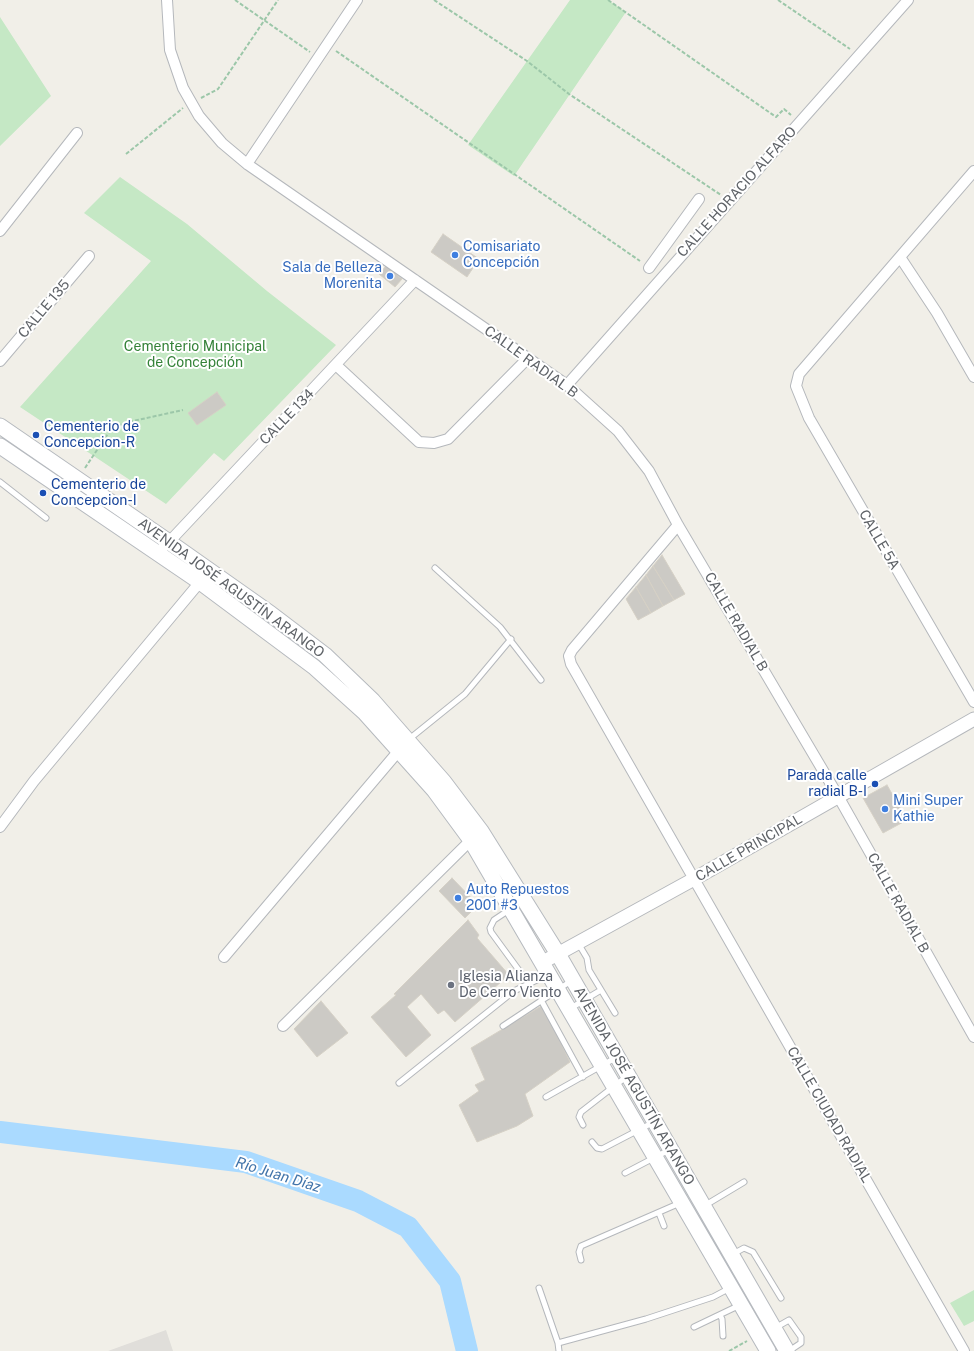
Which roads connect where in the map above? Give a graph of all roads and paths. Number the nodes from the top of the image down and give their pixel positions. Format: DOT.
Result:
graph roads {
  1 [pos="167,0"];
  2 [pos="235,0"];
  3 [pos="278,0"];
  4 [pos="357,0"];
  5 [pos="434,0"];
  6 [pos="608,0"];
  7 [pos="778,0"];
  8 [pos="908,0"];
  9 [pos="264,20"];
  10 [pos="326,45"];
  11 [pos="858,55"];
  12 [pos="318,57"];
  13 [pos="192,103"];
  14 [pos="799,122"];
  15 [pos="77,133"];
  16 [pos="126,154"];
  17 [pos="247,164"];
  18 [pos="974,171"];
  19 [pos="699,199"];
  20 [pos="730,201"];
  21 [pos="0,231"];
  22 [pos="658,255"];
  23 [pos="89,256"];
  24 [pos="900,257"];
  25 [pos="671,266"];
  26 [pos="649,268"];
  27 [pos="415,280"];
  28 [pos="528,358"];
  29 [pos="0,361"];
  30 [pos="336,366"];
  31 [pos="974,377"];
  32 [pos="567,385"];
  33 [pos="183,410"];
  34 [pos="1,430"];
  35 [pos="0,446"];
  36 [pos="78,479"];
  37 [pos="0,482"];
  38 [pos="46,518"];
  39 [pos="678,525"];
  40 [pos="169,542"];
  41 [pos="157,553"];
  42 [pos="435,568"];
  43 [pos="200,582"];
  44 [pos="512,639"];
  45 [pos="541,680"];
  46 [pos="974,702"];
  47 [pos="974,719"];
  48 [pos="403,745"];
  49 [pos="838,796"];
  50 [pos="0,827"];
  51 [pos="476,835"];
  52 [pos="694,879"];
  53 [pos="518,904"];
  54 [pos="578,943"];
  55 [pos="558,954"];
  56 [pos="224,957"];
  57 [pos="546,968"];
  58 [pos="573,979"];
  59 [pos="529,984"];
  60 [pos="558,988"];
  61 [pos="601,990"];
  62 [pos="542,1000"];
  63 [pos="585,1000"];
  64 [pos="570,1009"];
  65 [pos="615,1013"];
  66 [pos="283,1026"];
  67 [pos="503,1026"];
  68 [pos="974,1037"];
  69 [pos="618,1056"];
  70 [pos="603,1065"];
  71 [pos="628,1075"];
  72 [pos="583,1077"];
  73 [pos="399,1084"];
  74 [pos="614,1086"];
  75 [pos="546,1097"];
  76 [pos="655,1122"];
  77 [pos="582,1125"];
  78 [pos="639,1130"];
  79 [pos="592,1142"];
  80 [pos="671,1149"];
  81 [pos="656,1157"];
  82 [pos="625,1172"];
  83 [pos="744,1182"];
  84 [pos="682,1202"];
  85 [pos="703,1206"];
  86 [pos="658,1213"];
  87 [pos="664,1226"];
  88 [pos="732,1255"];
  89 [pos="581,1260"];
  90 [pos="731,1287"];
  91 [pos="539,1288"];
  92 [pos="781,1298"];
  93 [pos="741,1305"];
  94 [pos="720,1315"];
  95 [pos="694,1327"];
  96 [pos="759,1335"];
  97 [pos="723,1336"];
  98 [pos="558,1343"];
  99 [pos="559,1351"];
  100 [pos="729,1351"];
  101 [pos="768,1351"];
  102 [pos="788,1351"];
  103 [pos="964,1351"];
  1 -- 13 [label="street, CALLE RADIAL B"];
  2 -- 9 [label="path"];
  3 -- 9 [label="path"];
  4 -- 10 [label="street"];
  5 -- 20 [label="path"];
  6 -- 14 [label="path"];
  7 -- 11 [label="path"];
  8 -- 11 [label="street, CALLE HORACIO ALFARO"];
  9 -- 12 [label="path"];
  9 -- 13 [label="path"];
  10 -- 12 [label="street"];
  10 -- 26 [label="path"];
  11 -- 14 [label="street, CALLE HORACIO ALFARO"];
  12 -- 17 [label="street"];
  13 -- 16 [label="path"];
  13 -- 17 [label="street, CALLE RADIAL B"];
  14 -- 20 [label="street, CALLE HORACIO ALFARO"];
  15 -- 21 [label="street"];
  17 -- 27 [label="street, CALLE RADIAL B"];
  18 -- 24 [label="street"];
  19 -- 22 [label="street"];
  20 -- 25 [label="street, CALLE HORACIO ALFARO"];
  22 -- 25 [label="street"];
  22 -- 26 [label="street"];
  23 -- 29 [label="street, CALLE 135"];
  24 -- 31 [label="street"];
  24 -- 46 [label="street, CALLE 5A"];
  25 -- 32 [label="street, CALLE HORACIO ALFARO"];
  27 -- 28 [label="street, CALLE RADIAL B"];
  27 -- 30 [label="street, CALLE 134"];
  28 -- 30 [label="street"];
  28 -- 32 [label="street, CALLE RADIAL B"];
  30 -- 40 [label="street, CALLE 134"];
  32 -- 39 [label="street, CALLE RADIAL B"];
  33 -- 36 [label="path"];
  34 -- 36 [label="main road, AVENIDA JOSÉ AGUSTÍN ARANGO"];
  35 -- 41 [label="main road, AVENIDA JOSÉ AGUSTÍN ARANGO"];
  36 -- 40 [label="main road, AVENIDA JOSÉ AGUSTÍN ARANGO"];
  37 -- 38 [label="lane"];
  39 -- 49 [label="street, CALLE RADIAL B"];
  39 -- 52 [label="street, CALLE CIUDAD RADIAL"];
  40 -- 41 [label="street, CALLE 134"];
  40 -- 48 [label="main road, AVENIDA JOSÉ AGUSTÍN ARANGO"];
  41 -- 43 [label="main road, AVENIDA JOSÉ AGUSTÍN ARANGO"];
  42 -- 44 [label="lane"];
  43 -- 48 [label="main road, AVENIDA JOSÉ AGUSTÍN ARANGO"];
  43 -- 50 [label="street"];
  44 -- 45 [label="lane"];
  44 -- 48 [label="lane"];
  47 -- 49 [label="street, CALLE PRINCIPAL"];
  48 -- 51 [label="main road, AVENIDA JOSÉ AGUSTÍN ARANGO"];
  48 -- 56 [label="street"];
  49 -- 52 [label="street, CALLE PRINCIPAL"];
  49 -- 68 [label="street, CALLE RADIAL B"];
  51 -- 53 [label="main road, AVENIDA JOSÉ AGUSTÍN ARANGO"];
  51 -- 66 [label="street"];
  52 -- 54 [label="street, CALLE PRINCIPAL"];
  52 -- 103 [label="street, CALLE CIUDAD RADIAL"];
  53 -- 55 [label="main road, AVENIDA JOSÉ AGUSTÍN ARANGO"];
  53 -- 57 [label="main road, AVENIDA JOSÉ AGUSTÍN ARANGO"];
  53 -- 59 [label="lane"];
  54 -- 55 [label="street, CALLE PRINCIPAL"];
  54 -- 61 [label="lane"];
  55 -- 57 [label="street, CALLE PRINCIPAL"];
  55 -- 58 [label="main road, AVENIDA JOSÉ AGUSTÍN ARANGO"];
  57 -- 59 [label="lane"];
  57 -- 60 [label="main road, AVENIDA JOSÉ AGUSTÍN ARANGO"];
  58 -- 60 [label="lane"];
  58 -- 63 [label="main road, AVENIDA JOSÉ AGUSTÍN ARANGO"];
  59 -- 73 [label="lane"];
  60 -- 62 [label="lane"];
  60 -- 64 [label="main road, AVENIDA JOSÉ AGUSTÍN ARANGO"];
  61 -- 63 [label="lane"];
  61 -- 65 [label="lane"];
  62 -- 67 [label="lane"];
  62 -- 72 [label="lane"];
  63 -- 64 [label="lane"];
  63 -- 69 [label="main road, AVENIDA JOSÉ AGUSTÍN ARANGO"];
  64 -- 70 [label="main road, AVENIDA JOSÉ AGUSTÍN ARANGO"];
  69 -- 70 [label="lane"];
  69 -- 71 [label="main road, AVENIDA JOSÉ AGUSTÍN ARANGO"];
  70 -- 72 [label="lane"];
  70 -- 74 [label="main road, AVENIDA JOSÉ AGUSTÍN ARANGO"];
  71 -- 74 [label="lane"];
  71 -- 76 [label="main road, AVENIDA JOSÉ AGUSTÍN ARANGO"];
  72 -- 75 [label="lane"];
  74 -- 77 [label="lane"];
  74 -- 78 [label="main road, AVENIDA JOSÉ AGUSTÍN ARANGO"];
  76 -- 78 [label="lane"];
  76 -- 80 [label="main road, AVENIDA JOSÉ AGUSTÍN ARANGO"];
  78 -- 79 [label="lane"];
  78 -- 81 [label="main road, AVENIDA JOSÉ AGUSTÍN ARANGO"];
  80 -- 81 [label="lane"];
  80 -- 85 [label="main road, AVENIDA JOSÉ AGUSTÍN ARANGO"];
  81 -- 82 [label="lane"];
  81 -- 84 [label="main road, AVENIDA JOSÉ AGUSTÍN ARANGO"];
  83 -- 85 [label="lane"];
  84 -- 86 [label="lane"];
  84 -- 90 [label="main road, AVENIDA JOSÉ AGUSTÍN ARANGO"];
  85 -- 88 [label="main road, AVENIDA JOSÉ AGUSTÍN ARANGO"];
  86 -- 87 [label="lane"];
  86 -- 89 [label="lane"];
  88 -- 92 [label="lane"];
  88 -- 102 [label="main road, AVENIDA JOSÉ AGUSTÍN ARANGO"];
  90 -- 93 [label="main road, AVENIDA JOSÉ AGUSTÍN ARANGO"];
  90 -- 98 [label="lane"];
  91 -- 98 [label="lane"];
  93 -- 94 [label="lane"];
  93 -- 96 [label="main road, AVENIDA JOSÉ AGUSTÍN ARANGO"];
  94 -- 95 [label="lane"];
  94 -- 97 [label="lane"];
  96 -- 100 [label="path"];
  96 -- 101 [label="main road, AVENIDA JOSÉ AGUSTÍN ARANGO"];
  98 -- 99 [label="lane"];
}
